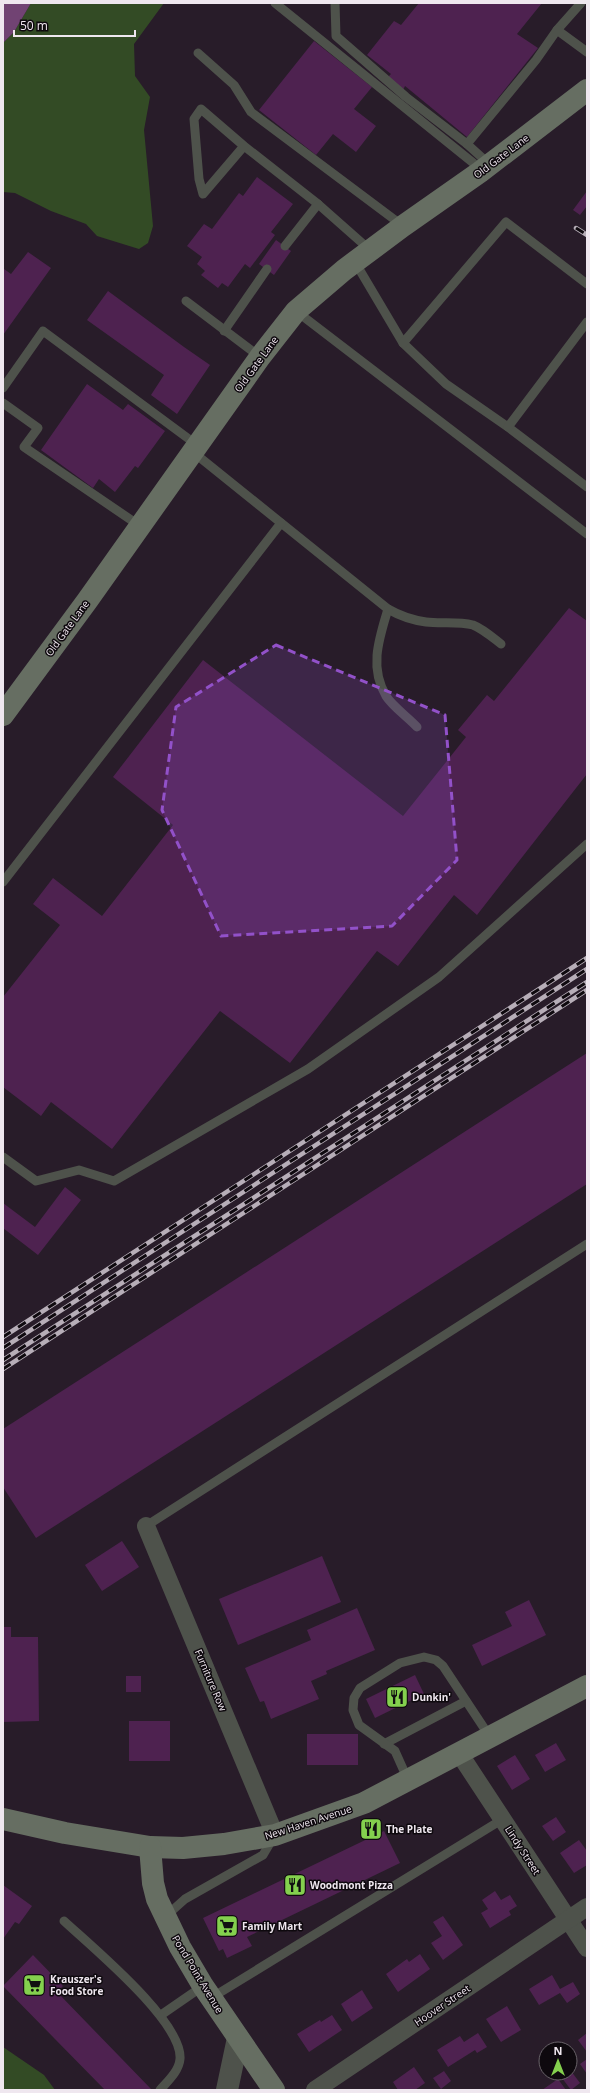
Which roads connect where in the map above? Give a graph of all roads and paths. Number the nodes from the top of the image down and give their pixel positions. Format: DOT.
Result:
graph roads {
  1 [pos="275,3"];
  2 [pos="335,3"];
  3 [pos="581,3"];
  4 [pos="557,30"];
  5 [pos="587,52"];
  6 [pos="198,54"];
  7 [pos="587,90"];
  8 [pos="467,144"];
  9 [pos="244,146"];
  10 [pos="486,167"];
  11 [pos="318,204"];
  12 [pos="403,226"];
  13 [pos="284,246"];
  14 [pos="362,256"];
  15 [pos="267,270"];
  16 [pos="587,284"];
  17 [pos="186,301"];
  18 [pos="296,311"];
  19 [pos="587,322"];
  20 [pos="224,331"];
  21 [pos="403,343"];
  22 [pos="260,357"];
  23 [pos="3,388"];
  24 [pos="3,403"];
  25 [pos="508,427"];
  26 [pos="195,448"];
  27 [pos="587,487"];
  28 [pos="281,523"];
  29 [pos="140,526"];
  30 [pos="587,534"];
  31 [pos="388,609"];
  32 [pos="501,644"];
  33 [pos="3,715"];
  34 [pos="417,727"];
  35 [pos="587,844"];
  36 [pos="3,882"];
  37 [pos="3,1157"];
  38 [pos="587,1244"];
  39 [pos="146,1526"];
  40 [pos="587,1686"];
  41 [pos="466,1701"];
  42 [pos="490,1737"];
  43 [pos="384,1744"];
  44 [pos="459,1753"];
  45 [pos="408,1780"];
  46 [pos="3,1819"];
  47 [pos="503,1819"];
  48 [pos="275,1834"];
  49 [pos="150,1847"];
  50 [pos="587,1907"];
  51 [pos="165,1917"];
  52 [pos="569,1920"];
  53 [pos="64,1921"];
  54 [pos="587,1948"];
  55 [pos="207,1992"];
  56 [pos="160,2015"];
  57 [pos="238,2038"];
  58 [pos="160,2090"];
  59 [pos="227,2090"];
  60 [pos="274,2090"];
  61 [pos="315,2090"];
  1 -- 10 [label="lane"];
  2 -- 8 [label="lane"];
  3 -- 4 [label="lane"];
  4 -- 5 [label="lane"];
  4 -- 8 [label="lane"];
  6 -- 12 [label="lane"];
  7 -- 10 [label="main road, Old Gate Lane"];
  8 -- 10 [label="lane"];
  9 -- 9 [label="lane"];
  9 -- 11 [label="lane"];
  10 -- 12 [label="main road, Old Gate Lane"];
  11 -- 13 [label="lane"];
  11 -- 14 [label="lane"];
  12 -- 14 [label="main road, Old Gate Lane"];
  14 -- 18 [label="main road, Old Gate Lane"];
  14 -- 21 [label="lane"];
  15 -- 20 [label="lane"];
  16 -- 21 [label="lane"];
  17 -- 20 [label="lane"];
  18 -- 22 [label="main road, Old Gate Lane"];
  18 -- 30 [label="lane"];
  19 -- 25 [label="lane"];
  20 -- 22 [label="lane"];
  21 -- 25 [label="lane"];
  22 -- 26 [label="main road, Old Gate Lane"];
  23 -- 26 [label="lane"];
  24 -- 29 [label="lane"];
  25 -- 27 [label="lane"];
  26 -- 28 [label="lane"];
  26 -- 29 [label="main road, Old Gate Lane"];
  28 -- 31 [label="lane"];
  28 -- 36 [label="lane"];
  29 -- 33 [label="main road, Old Gate Lane"];
  31 -- 32 [label="lane"];
  31 -- 34 [label="lane"];
  35 -- 37 [label="lane"];
  38 -- 39 [label="lane"];
  39 -- 48 [label="street, Furniture Row"];
  40 -- 42 [label="main road, New Haven Avenue"];
  41 -- 42 [label="lane"];
  41 -- 43 [label="lane"];
  41 -- 43 [label="lane"];
  42 -- 44 [label="main road, New Haven Avenue"];
  43 -- 45 [label="lane"];
  44 -- 45 [label="main road, New Haven Avenue"];
  44 -- 47 [label="street, Lindy Street"];
  45 -- 48 [label="main road, New Haven Avenue"];
  46 -- 49 [label="main road, New Haven Avenue"];
  47 -- 52 [label="street, Lindy Street"];
  47 -- 55 [label="lane"];
  48 -- 49 [label="main road, New Haven Avenue"];
  48 -- 51 [label="lane"];
  49 -- 51 [label="main road, Pond Point Avenue"];
  50 -- 52 [label="street, Hoover Street"];
  51 -- 55 [label="main road, Pond Point Avenue"];
  52 -- 54 [label="street, Lindy Street"];
  52 -- 61 [label="street, Hoover Street"];
  53 -- 56 [label="lane"];
  55 -- 56 [label="lane"];
  55 -- 57 [label="main road, Pond Point Avenue"];
  56 -- 58 [label="lane"];
  57 -- 59 [label="street"];
  57 -- 60 [label="main road, Pond Point Avenue"];
}
